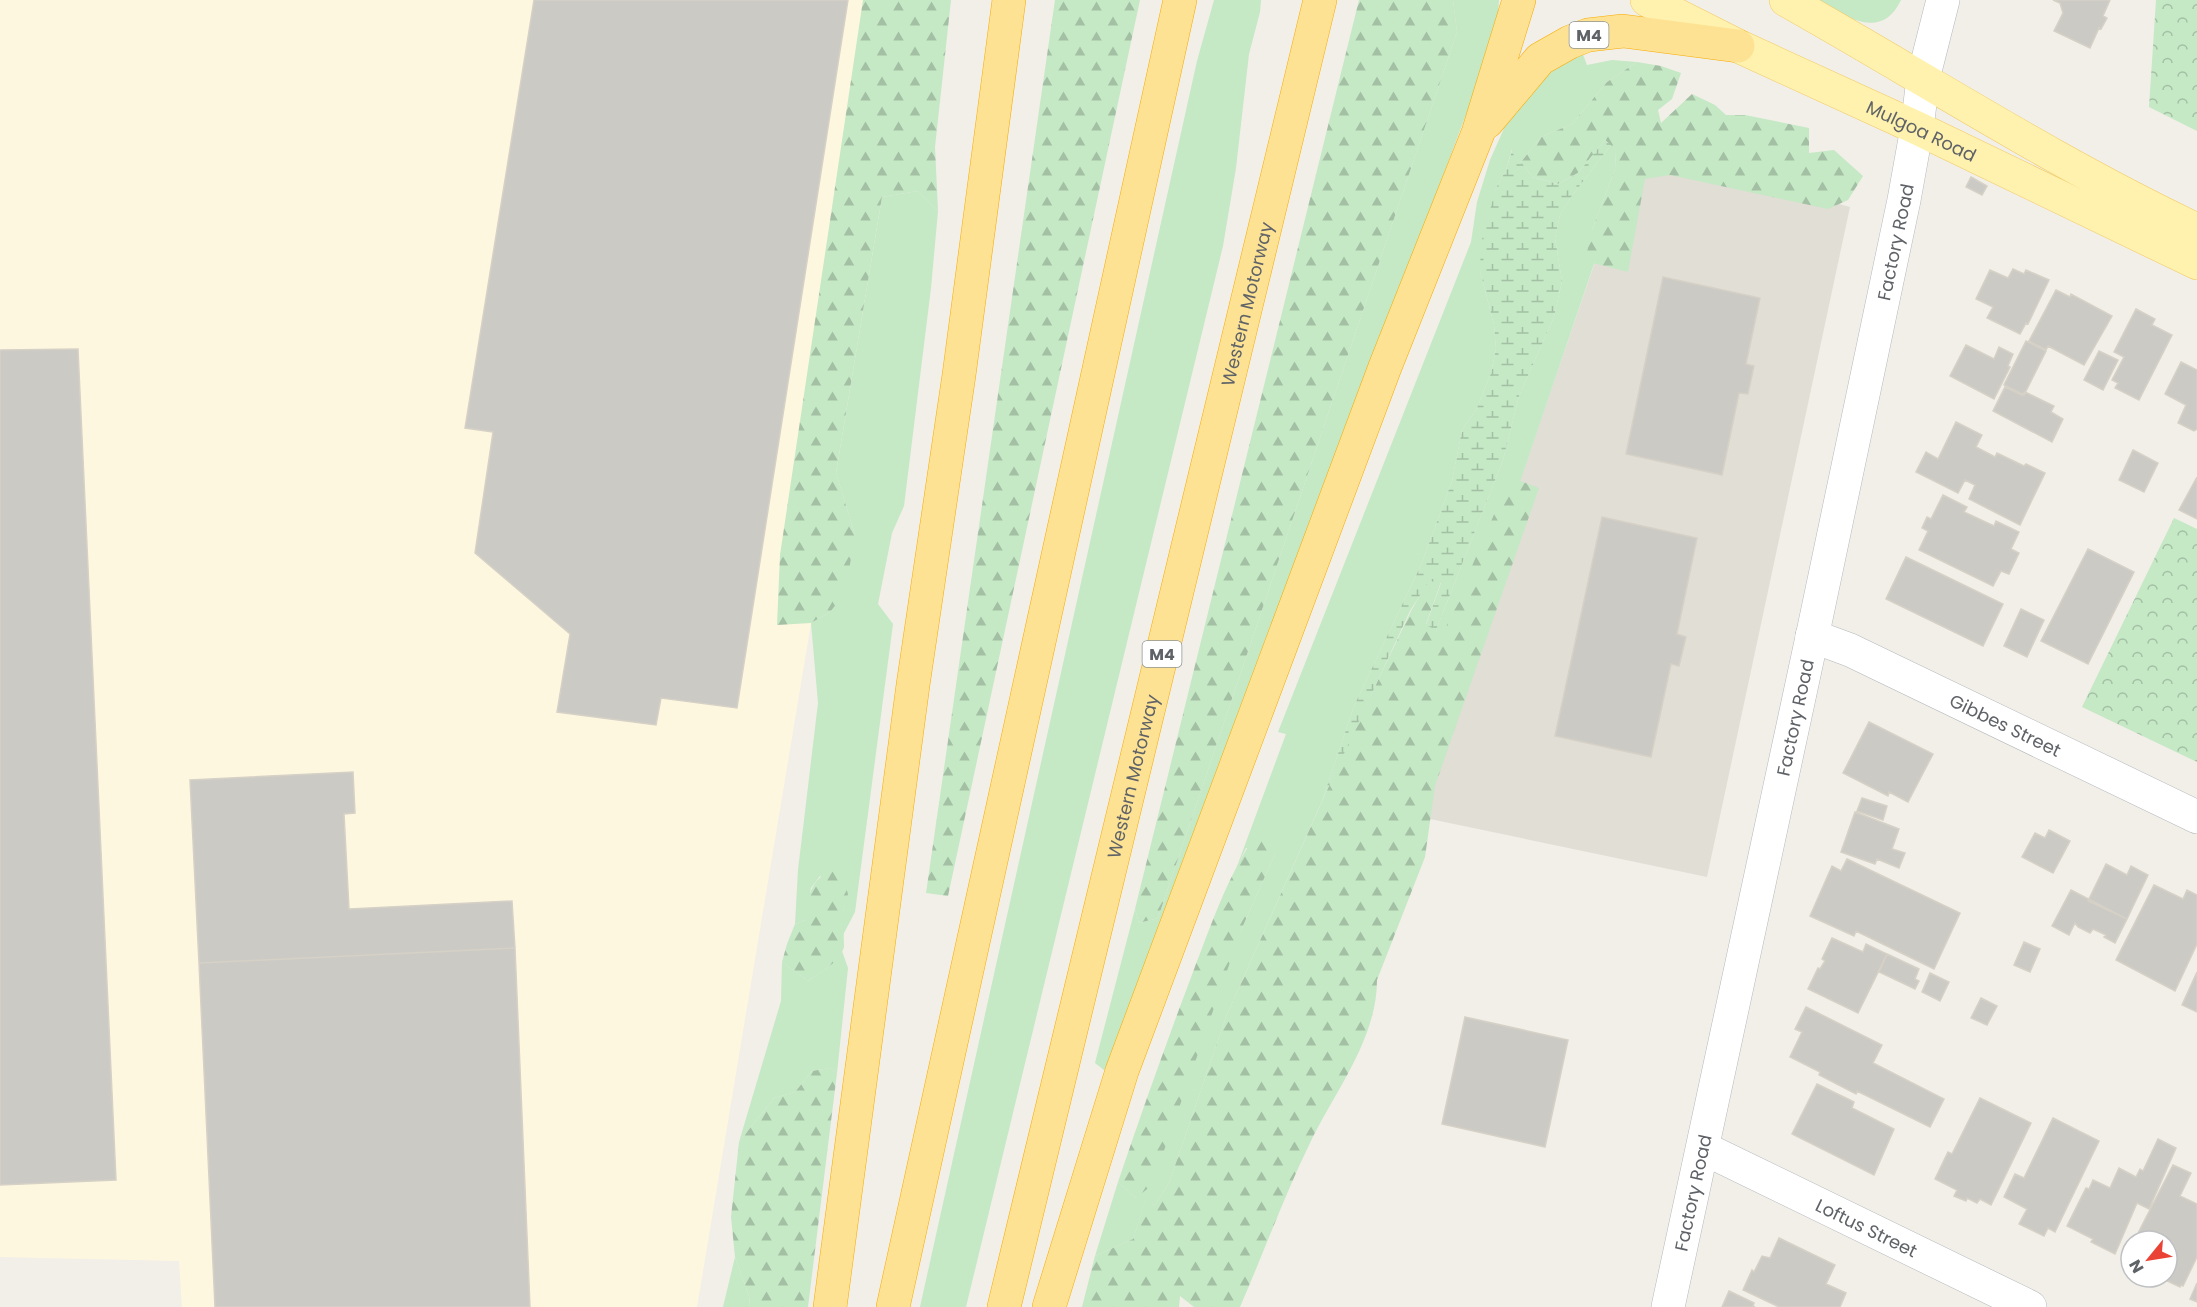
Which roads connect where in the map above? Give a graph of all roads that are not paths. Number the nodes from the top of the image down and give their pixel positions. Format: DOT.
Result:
graph roads {
  1 [pos="1009,0"];
  2 [pos="1180,0"];
  3 [pos="1320,0"];
  4 [pos="1519,0"];
  5 [pos="1647,0"];
  6 [pos="1786,0"];
  7 [pos="1942,0"];
  8 [pos="1738,46"];
  9 [pos="1923,79"];
  10 [pos="1917,128"];
  11 [pos="1478,133"];
  12 [pos="2197,230"];
  13 [pos="2197,263"];
  14 [pos="1812,636"];
  15 [pos="2197,817"];
  16 [pos="1703,1148"];
  17 [pos="830,1307"];
  18 [pos="893,1307"];
  19 [pos="1004,1307"];
  20 [pos="1049,1307"];
  21 [pos="1668,1307"];
  22 [pos="2030,1307"];
  1 -- 17 [label="highway"];
  2 -- 18 [label="highway"];
  3 -- 19 [label="highway, Western Motorway / M4"];
  4 -- 11 [label="highway, M4"];
  5 -- 8 [label="main road, Mulgoa Road"];
  6 -- 9 [label="main road"];
  7 -- 9 [label="street, Factory Road"];
  8 -- 10 [label="main road, Mulgoa Road"];
  8 -- 11 [label="highway, M4"];
  9 -- 10 [label="street, Factory Road"];
  9 -- 12 [label="main road"];
  10 -- 13 [label="main road, Mulgoa Road"];
  10 -- 14 [label="street, Factory Road"];
  11 -- 20 [label="highway, M4"];
  14 -- 15 [label="street, Gibbes Street"];
  14 -- 16 [label="street, Factory Road"];
  16 -- 21 [label="street, Factory Road"];
  16 -- 22 [label="street, Loftus Street"];
}
